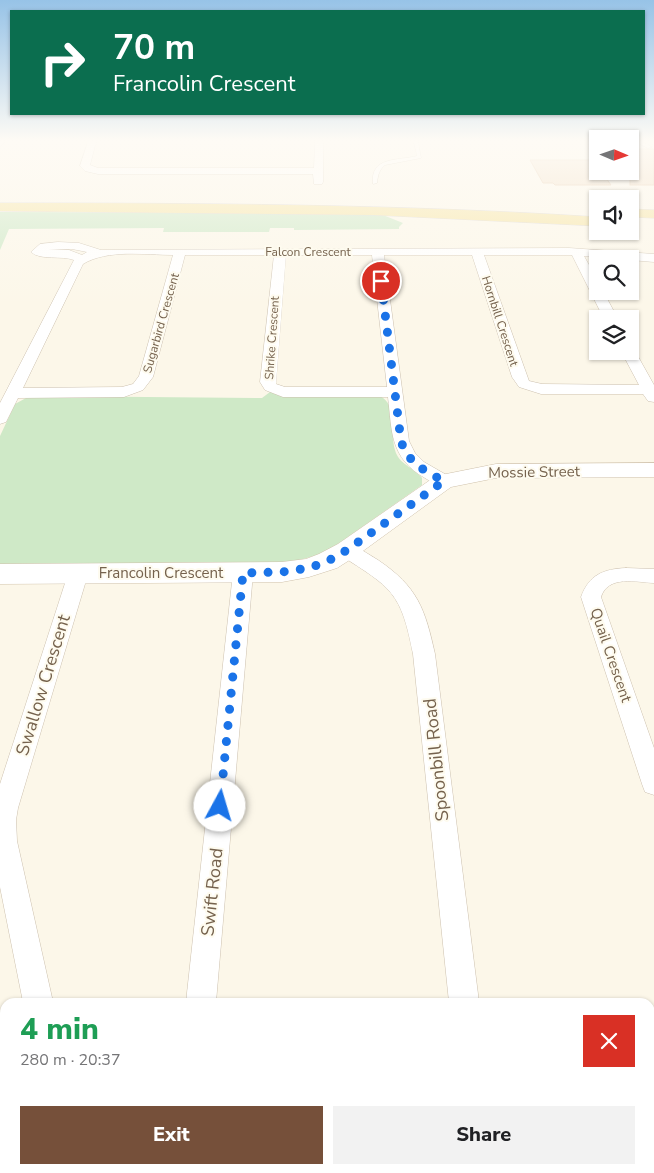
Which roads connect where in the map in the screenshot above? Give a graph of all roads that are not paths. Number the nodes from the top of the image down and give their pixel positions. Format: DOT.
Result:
graph roads {
  1 [pos="366,197"];
  2 [pos="0,207"];
  3 [pos="589,209"];
  4 [pos="639,213"];
  5 [pos="654,214"];
  6 [pos="589,221"];
  7 [pos="639,225"];
  8 [pos="654,226"];
  9 [pos="180,252"];
  10 [pos="281,252"];
  11 [pos="378,252"];
  12 [pos="477,252"];
  13 [pos="576,252"];
  14 [pos="100,253"];
  15 [pos="654,258"];
  16 [pos="83,259"];
  17 [pos="606,310"];
  18 [pos="633,360"];
  19 [pos="395,392"];
  20 [pos="13,393"];
  21 [pos="652,393"];
  22 [pos="0,418"];
  23 [pos="654,470"];
  24 [pos="444,481"];
  25 [pos="347,550"];
  26 [pos="243,573"];
  27 [pos="0,574"];
  28 [pos="78,574"];
  29 [pos="654,576"];
  30 [pos="654,784"];
  31 [pos="37,998"];
  32 [pos="201,998"];
  33 [pos="464,998"];
  1 -- 3 [label="main road"];
  2 -- 6 [label="main road"];
  4 -- 5 [label="main road"];
  7 -- 8 [label="main road"];
  9 -- 10 [label="street, Falcon Crescent"];
  9 -- 14 [label="street, Falcon Crescent"];
  9 -- 20 [label="street, Sugarbird Crescent"];
  10 -- 11 [label="street, Falcon Crescent"];
  10 -- 19 [label="street, Shrike Crescent"];
  11 -- 12 [label="street, Falcon Crescent"];
  11 -- 19 [label="street"];
  12 -- 13 [label="street, Falcon Crescent"];
  12 -- 21 [label="street, Hornbill Crescent"];
  13 -- 15 [label="street, Falcon Crescent"];
  13 -- 17 [label="street"];
  14 -- 16 [label="street, Falcon Crescent"];
  14 -- 16 [label="street, Falcon Crescent"];
  16 -- 20 [label="street"];
  18 -- 21 [label="street"];
  19 -- 24 [label="street"];
  20 -- 22 [label="street"];
  23 -- 24 [label="street, Mossie Street"];
  24 -- 25 [label="street, Mossie Street"];
  25 -- 26 [label="street, Francolin Crescent"];
  25 -- 33 [label="street, Spoonbill Road"];
  26 -- 28 [label="street, Francolin Crescent"];
  26 -- 32 [label="street, Swift Road"];
  27 -- 28 [label="street, Francolin Crescent"];
  28 -- 31 [label="street, Swallow Crescent"];
  29 -- 30 [label="street, Quail Crescent"];
}
